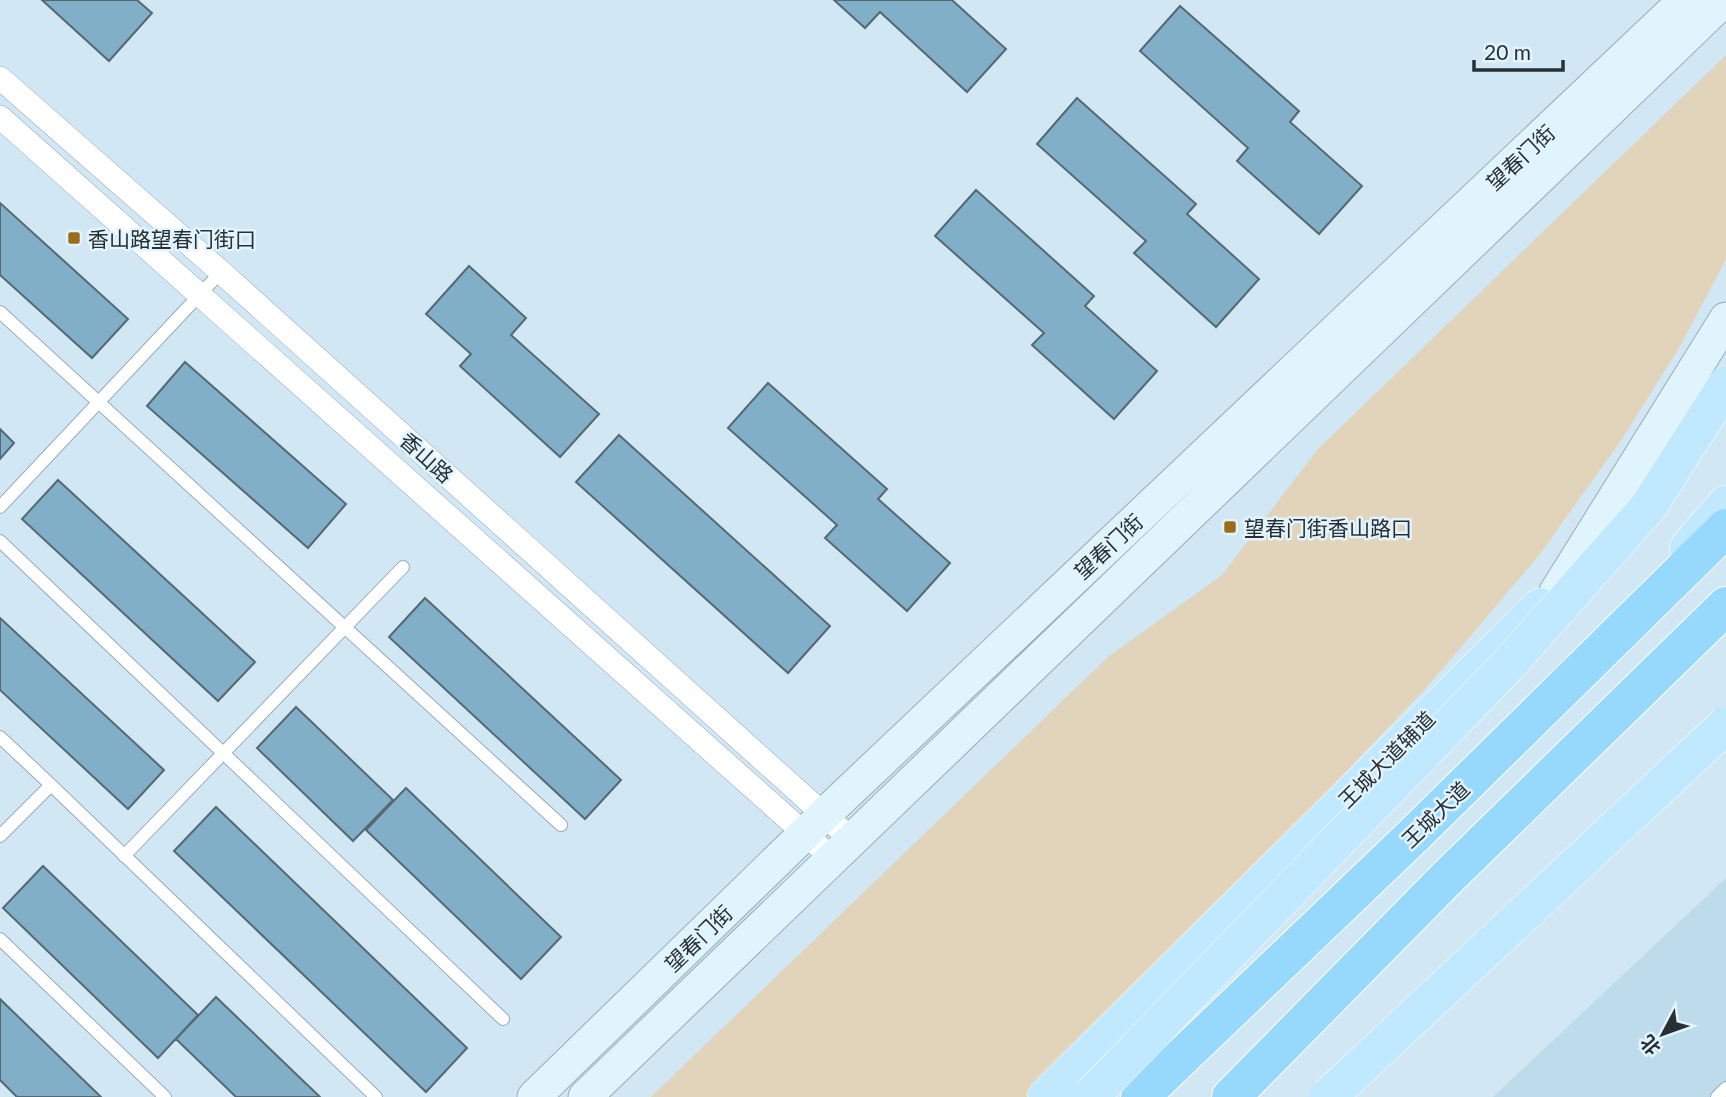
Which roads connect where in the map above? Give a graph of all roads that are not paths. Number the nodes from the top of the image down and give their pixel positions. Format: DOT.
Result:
graph roads {
  1 [pos="1685,0"];
  2 [pos="1724,0"];
  3 [pos="0,78"];
  4 [pos="0,117"];
  5 [pos="222,272"];
  6 [pos="201,295"];
  7 [pos="0,312"];
  8 [pos="1726,319"];
  9 [pos="1726,386"];
  10 [pos="99,402"];
  11 [pos="1726,421"];
  12 [pos="1726,504"];
  13 [pos="0,507"];
  14 [pos="1726,528"];
  15 [pos="0,541"];
  16 [pos="404,567"];
  17 [pos="1556,592"];
  18 [pos="1726,606"];
  19 [pos="345,627"];
  20 [pos="1594,657"];
  21 [pos="1726,711"];
  22 [pos="1726,725"];
  23 [pos="0,737"];
  24 [pos="224,753"];
  25 [pos="51,785"];
  26 [pos="815,823"];
  27 [pos="561,825"];
  28 [pos="0,836"];
  29 [pos="842,848"];
  30 [pos="124,856"];
  31 [pos="0,939"];
  32 [pos="503,1019"];
  33 [pos="1726,1088"];
  34 [pos="165,1097"];
  35 [pos="376,1097"];
  36 [pos="534,1097"];
  37 [pos="585,1097"];
  38 [pos="1046,1097"];
  39 [pos="1090,1097"];
  40 [pos="1140,1097"];
  41 [pos="1231,1097"];
  42 [pos="1328,1097"];
  43 [pos="1352,1097"];
  44 [pos="1717,1097"];
  1 -- 26 [label="street, 望春门街"];
  2 -- 29 [label="street, 望春门街"];
  3 -- 5 [label="street, 香山路"];
  4 -- 6 [label="street, 香山路"];
  5 -- 6 [label="lane"];
  5 -- 26 [label="street, 香山路"];
  6 -- 10 [label="lane"];
  6 -- 26 [label="street, 香山路"];
  7 -- 10 [label="lane"];
  8 -- 17 [label="street"];
  9 -- 39 [label="main road, bridge"];
  10 -- 13 [label="lane"];
  10 -- 19 [label="lane"];
  11 -- 17 [label="main road, 王城大道辅道"];
  12 -- 20 [label="main road"];
  14 -- 20 [label="highway, 王城大道"];
  15 -- 24 [label="lane"];
  16 -- 19 [label="lane"];
  17 -- 38 [label="main road, 王城大道辅道"];
  18 -- 41 [label="highway"];
  19 -- 24 [label="lane"];
  19 -- 27 [label="lane"];
  20 -- 40 [label="highway, 王城大道"];
  21 -- 43 [label="main road"];
  22 -- 42 [label="main road, bridge"];
  23 -- 25 [label="lane"];
  24 -- 30 [label="lane"];
  24 -- 32 [label="lane"];
  25 -- 28 [label="lane"];
  25 -- 30 [label="lane"];
  26 -- 29 [label="street, 香山路"];
  26 -- 36 [label="street, 望春门街"];
  29 -- 37 [label="street, 望春门街"];
  30 -- 35 [label="lane"];
  31 -- 34 [label="lane"];
  33 -- 44 [label="lane"];
}
